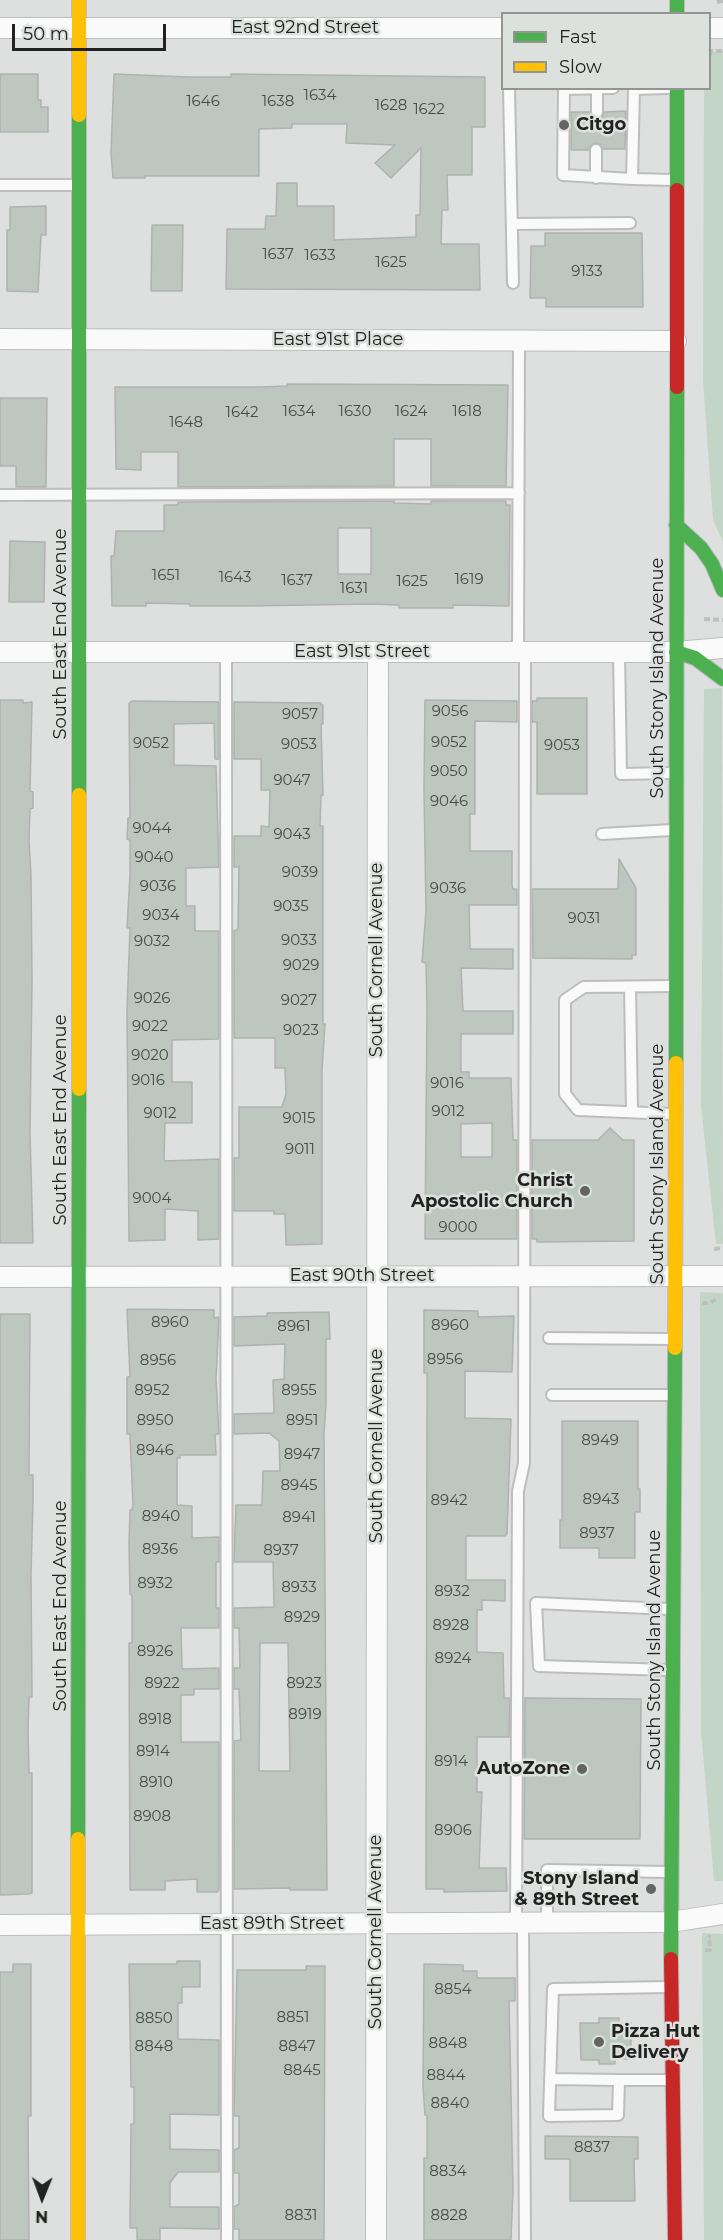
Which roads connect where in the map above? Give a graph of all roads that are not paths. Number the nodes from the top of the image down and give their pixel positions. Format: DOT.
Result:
graph roads {
  1 [pos="80,0"];
  2 [pos="0,28"];
  3 [pos="80,28"];
  4 [pos="501,28"];
  5 [pos="509,90"];
  6 [pos="564,90"];
  7 [pos="597,90"];
  8 [pos="634,90"];
  9 [pos="677,90"];
  10 [pos="597,112"];
  11 [pos="596,150"];
  12 [pos="596,178"];
  13 [pos="632,179"];
  14 [pos="676,180"];
  15 [pos="0,185"];
  16 [pos="79,185"];
  17 [pos="630,223"];
  18 [pos="512,224"];
  19 [pos="513,283"];
  20 [pos="0,339"];
  21 [pos="79,339"];
  22 [pos="519,341"];
  23 [pos="676,341"];
  24 [pos="519,493"];
  25 [pos="0,495"];
  26 [pos="79,495"];
  27 [pos="676,525"];
  28 [pos="723,590"];
  29 [pos="723,648"];
  30 [pos="0,652"];
  31 [pos="79,652"];
  32 [pos="226,652"];
  33 [pos="378,652"];
  34 [pos="522,652"];
  35 [pos="619,652"];
  36 [pos="676,652"];
  37 [pos="723,679"];
  38 [pos="676,773"];
  39 [pos="676,830"];
  40 [pos="602,834"];
  41 [pos="676,986"];
  42 [pos="630,987"];
  43 [pos="632,1112"];
  44 [pos="675,1114"];
  45 [pos="524,1275"];
  46 [pos="226,1276"];
  47 [pos="377,1276"];
  48 [pos="676,1276"];
  49 [pos="723,1276"];
  50 [pos="0,1277"];
  51 [pos="79,1277"];
  52 [pos="549,1338"];
  53 [pos="675,1339"];
  54 [pos="552,1395"];
  55 [pos="675,1395"];
  56 [pos="673,1609"];
  57 [pos="673,1671"];
  58 [pos="671,1872"];
  59 [pos="723,1914"];
  60 [pos="520,1922"];
  61 [pos="547,1922"];
  62 [pos="670,1922"];
  63 [pos="376,1923"];
  64 [pos="227,1924"];
  65 [pos="0,1925"];
  66 [pos="78,1925"];
  67 [pos="671,1987"];
  68 [pos="550,2079"];
  69 [pos="619,2080"];
  70 [pos="673,2080"];
  71 [pos="78,2240"];
  72 [pos="226,2240"];
  73 [pos="376,2240"];
  74 [pos="525,2240"];
  75 [pos="675,2240"];
  1 -- 3 [label="main road, South East End Avenue"];
  2 -- 3 [label="street, East 92nd Street"];
  3 -- 4 [label="street, East 92nd Street"];
  3 -- 16 [label="main road, South East End Avenue"];
  5 -- 18 [label="lane"];
  6 -- 12 [label="lane"];
  7 -- 10 [label="lane"];
  8 -- 13 [label="lane"];
  9 -- 14 [label="main road, South Stony Island Avenue"];
  11 -- 12 [label="lane"];
  12 -- 13 [label="lane"];
  13 -- 14 [label="lane"];
  14 -- 23 [label="main road, South Stony Island Avenue"];
  15 -- 16 [label="lane"];
  16 -- 21 [label="main road, South East End Avenue"];
  17 -- 18 [label="lane"];
  18 -- 19 [label="lane"];
  20 -- 21 [label="street, East 91st Place"];
  21 -- 22 [label="street, East 91st Place"];
  21 -- 26 [label="main road, South East End Avenue"];
  22 -- 23 [label="street, East 91st Place"];
  22 -- 24 [label="lane"];
  23 -- 27 [label="main road, South Stony Island Avenue"];
  24 -- 26 [label="lane"];
  24 -- 34 [label="lane"];
  25 -- 26 [label="lane"];
  26 -- 31 [label="main road, South East End Avenue"];
  27 -- 28 [label="main road"];
  27 -- 36 [label="main road, South Stony Island Avenue"];
  29 -- 36 [label="street, East 91st Street"];
  30 -- 31 [label="street, East 91st Street"];
  31 -- 32 [label="street, East 91st Street"];
  31 -- 51 [label="main road, South East End Avenue"];
  32 -- 33 [label="street, East 91st Street"];
  32 -- 46 [label="lane"];
  33 -- 34 [label="street, East 91st Street"];
  33 -- 47 [label="street, South Cornell Avenue"];
  34 -- 35 [label="street, East 91st Street"];
  34 -- 45 [label="lane"];
  35 -- 36 [label="street, East 91st Street"];
  35 -- 38 [label="lane"];
  36 -- 37 [label="main road"];
  36 -- 38 [label="main road, South Stony Island Avenue"];
  38 -- 39 [label="main road, South Stony Island Avenue"];
  39 -- 40 [label="lane"];
  39 -- 41 [label="main road, South Stony Island Avenue"];
  41 -- 42 [label="lane"];
  41 -- 44 [label="main road, South Stony Island Avenue"];
  42 -- 43 [label="lane"];
  42 -- 43 [label="lane"];
  43 -- 44 [label="lane"];
  44 -- 48 [label="main road, South Stony Island Avenue"];
  45 -- 47 [label="street, East 90th Street"];
  45 -- 48 [label="street, East 90th Street"];
  45 -- 60 [label="lane"];
  46 -- 47 [label="street, East 90th Street"];
  46 -- 51 [label="street, East 90th Street"];
  46 -- 64 [label="lane"];
  47 -- 63 [label="street, South Cornell Avenue"];
  48 -- 49 [label="street, East 90th Street"];
  48 -- 53 [label="main road, South Stony Island Avenue"];
  50 -- 51 [label="street, East 90th Street"];
  51 -- 66 [label="main road, South East End Avenue"];
  52 -- 53 [label="lane"];
  53 -- 55 [label="main road, South Stony Island Avenue"];
  54 -- 55 [label="lane"];
  55 -- 56 [label="main road, South Stony Island Avenue"];
  56 -- 57 [label="main road, South Stony Island Avenue"];
  56 -- 57 [label="lane"];
  57 -- 58 [label="main road, South Stony Island Avenue"];
  58 -- 61 [label="lane"];
  58 -- 62 [label="main road, South Stony Island Avenue"];
  59 -- 62 [label="street, East 89th Street"];
  60 -- 61 [label="street, East 89th Street"];
  60 -- 63 [label="street, East 89th Street"];
  60 -- 74 [label="lane"];
  61 -- 62 [label="street, East 89th Street"];
  62 -- 67 [label="main road, South Stony Island Avenue"];
  63 -- 64 [label="street, East 89th Street"];
  63 -- 73 [label="street, South Cornell Avenue"];
  64 -- 66 [label="street, East 89th Street"];
  64 -- 72 [label="lane"];
  65 -- 66 [label="street, East 89th Street"];
  66 -- 71 [label="main road, South East End Avenue"];
  67 -- 68 [label="lane"];
  67 -- 70 [label="main road, South Stony Island Avenue"];
  68 -- 69 [label="lane"];
  68 -- 69 [label="lane"];
  69 -- 70 [label="lane"];
  70 -- 75 [label="main road, South Stony Island Avenue"];
}
